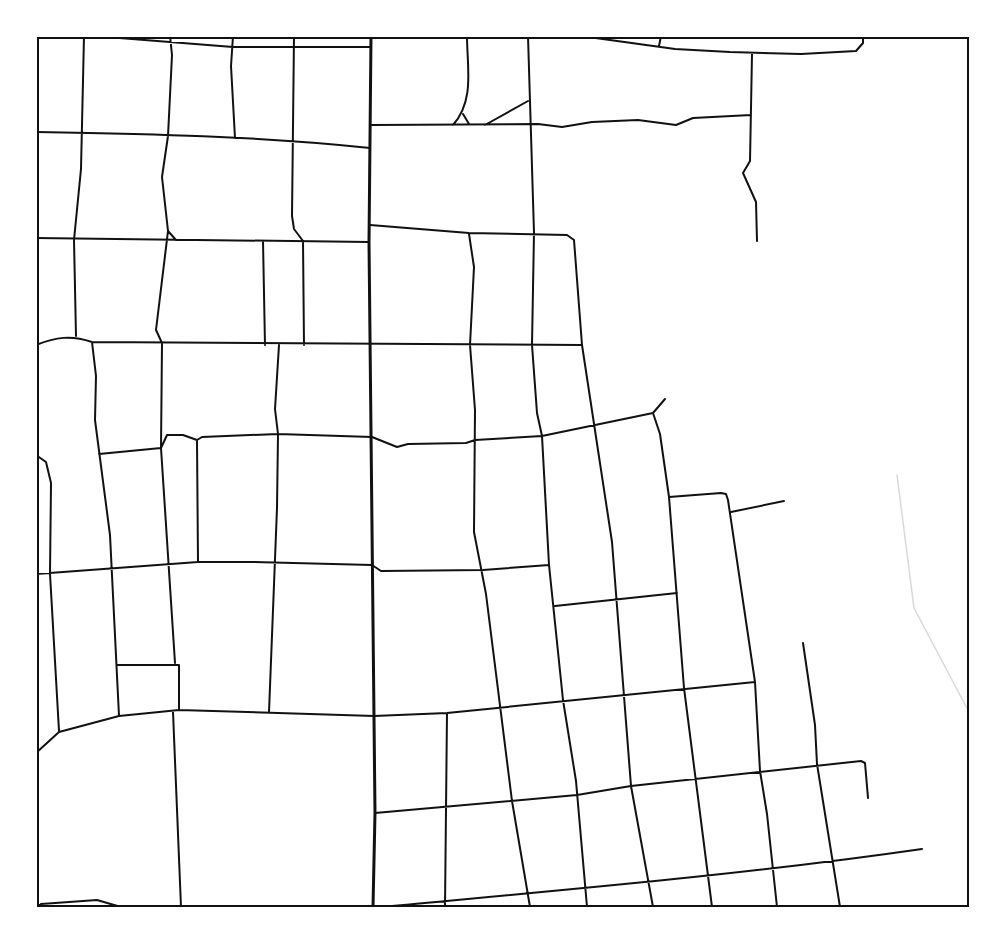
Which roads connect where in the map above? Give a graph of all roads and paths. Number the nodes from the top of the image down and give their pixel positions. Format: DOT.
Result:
graph roads {
  1 [pos="84,36"];
  2 [pos="94,36"];
  3 [pos="170,36"];
  4 [pos="233,36"];
  5 [pos="294,36"];
  6 [pos="371,36"];
  7 [pos="467,36"];
  8 [pos="528,36"];
  9 [pos="581,36"];
  10 [pos="661,36"];
  11 [pos="863,36"];
  12 [pos="172,40"];
  13 [pos="294,46"];
  14 [pos="659,46"];
  15 [pos="233,47"];
  16 [pos="371,47"];
  17 [pos="752,53"];
  18 [pos="529,101"];
  19 [pos="463,114"];
  20 [pos="751,115"];
  21 [pos="371,124"];
  22 [pos="453,124"];
  23 [pos="469,125"];
  24 [pos="529,125"];
  25 [pos="483,126"];
  26 [pos="82,131"];
  27 [pos="36,132"];
  28 [pos="168,136"];
  29 [pos="235,138"];
  30 [pos="291,139"];
  31 [pos="370,148"];
  32 [pos="370,225"];
  33 [pos="168,231"];
  34 [pos="469,233"];
  35 [pos="534,233"];
  36 [pos="36,237"];
  37 [pos="74,240"];
  38 [pos="167,240"];
  39 [pos="303,240"];
  40 [pos="177,241"];
  41 [pos="263,241"];
  42 [pos="757,241"];
  43 [pos="369,242"];
  44 [pos="76,336"];
  45 [pos="92,342"];
  46 [pos="162,343"];
  47 [pos="36,345"];
  48 [pos="265,345"];
  49 [pos="279,345"];
  50 [pos="304,345"];
  51 [pos="371,345"];
  52 [pos="470,345"];
  53 [pos="532,345"];
  54 [pos="582,345"];
  55 [pos="665,399"];
  56 [pos="653,413"];
  57 [pos="594,424"];
  58 [pos="278,434"];
  59 [pos="542,436"];
  60 [pos="372,437"];
  61 [pos="197,440"];
  62 [pos="475,440"];
  63 [pos="161,448"];
  64 [pos="99,454"];
  65 [pos="36,455"];
  66 [pos="669,497"];
  67 [pos="784,501"];
  68 [pos="730,512"];
  69 [pos="275,561"];
  70 [pos="198,562"];
  71 [pos="170,564"];
  72 [pos="372,565"];
  73 [pos="549,565"];
  74 [pos="111,568"];
  75 [pos="483,570"];
  76 [pos="36,574"];
  77 [pos="50,574"];
  78 [pos="678,593"];
  79 [pos="617,599"];
  80 [pos="555,606"];
  81 [pos="803,643"];
  82 [pos="175,663"];
  83 [pos="116,665"];
  84 [pos="755,682"];
  85 [pos="684,688"];
  86 [pos="625,694"];
  87 [pos="564,700"];
  88 [pos="500,706"];
  89 [pos="179,710"];
  90 [pos="172,711"];
  91 [pos="269,712"];
  92 [pos="447,713"];
  93 [pos="119,716"];
  94 [pos="374,716"];
  95 [pos="59,732"];
  96 [pos="36,753"];
  97 [pos="817,764"];
  98 [pos="760,771"];
  99 [pos="694,778"];
  100 [pos="632,786"];
  101 [pos="577,795"];
  102 [pos="868,798"];
  103 [pos="512,801"];
  104 [pos="445,807"];
  105 [pos="375,813"];
  106 [pos="922,849"];
  107 [pos="831,862"];
  108 [pos="774,869"];
  109 [pos="707,874"];
  110 [pos="649,880"];
  111 [pos="584,890"];
  112 [pos="529,894"];
  113 [pos="445,901"];
  114 [pos="36,904"];
  115 [pos="42,904"];
  116 [pos="46,907"];
  117 [pos="121,907"];
  118 [pos="181,907"];
  119 [pos="373,907"];
  120 [pos="382,907"];
  121 [pos="445,907"];
  122 [pos="530,907"];
  123 [pos="587,907"];
  124 [pos="653,907"];
  125 [pos="712,907"];
  126 [pos="777,907"];
  127 [pos="840,907"];
  1 -- 26 [label="street"];
  2 -- 12 [label="street"];
  3 -- 12 [label="street"];
  4 -- 15 [label="street"];
  5 -- 13 [label="street"];
  6 -- 16 [label="street"];
  7 -- 19 [label="street"];
  8 -- 18 [label="street"];
  9 -- 14 [label="street"];
  10 -- 14 [label="street"];
  11 -- 17 [label="street"];
  12 -- 15 [label="street"];
  12 -- 28 [label="street"];
  13 -- 15 [label="street"];
  13 -- 16 [label="street"];
  13 -- 30 [label="street"];
  14 -- 17 [label="street"];
  15 -- 29 [label="street"];
  16 -- 21 [label="street"];
  17 -- 20 [label="street"];
  18 -- 24 [label="street"];
  18 -- 25 [label="street"];
  19 -- 22 [label="street"];
  19 -- 23 [label="street"];
  20 -- 24 [label="street"];
  20 -- 42 [label="street"];
  21 -- 22 [label="street"];
  21 -- 31 [label="street"];
  22 -- 23 [label="street"];
  23 -- 25 [label="street"];
  24 -- 25 [label="street"];
  24 -- 35 [label="street"];
  26 -- 27 [label="street"];
  26 -- 28 [label="street"];
  26 -- 37 [label="street"];
  28 -- 29 [label="street"];
  28 -- 33 [label="street"];
  29 -- 30 [label="street"];
  30 -- 31 [label="street"];
  30 -- 39 [label="street"];
  31 -- 32 [label="street"];
  32 -- 34 [label="street"];
  32 -- 43 [label="street"];
  33 -- 38 [label="street"];
  33 -- 40 [label="street"];
  34 -- 35 [label="street"];
  34 -- 52 [label="street"];
  35 -- 53 [label="street"];
  35 -- 54 [label="street"];
  36 -- 37 [label="street"];
  37 -- 38 [label="street"];
  37 -- 44 [label="street"];
  38 -- 40 [label="street"];
  38 -- 46 [label="street"];
  39 -- 41 [label="street"];
  39 -- 43 [label="street"];
  39 -- 50 [label="street"];
  40 -- 41 [label="street"];
  41 -- 48 [label="street"];
  43 -- 51 [label="street"];
  44 -- 45 [label="street"];
  44 -- 47 [label="street"];
  45 -- 46 [label="street"];
  45 -- 64 [label="street"];
  46 -- 48 [label="street"];
  46 -- 63 [label="street"];
  48 -- 49 [label="street"];
  49 -- 50 [label="street"];
  49 -- 58 [label="street"];
  50 -- 51 [label="street"];
  51 -- 52 [label="street"];
  51 -- 60 [label="street"];
  52 -- 53 [label="street"];
  52 -- 62 [label="street"];
  53 -- 54 [label="street"];
  53 -- 59 [label="street"];
  54 -- 57 [label="street"];
  55 -- 56 [label="street"];
  56 -- 57 [label="street"];
  56 -- 66 [label="street"];
  57 -- 59 [label="street"];
  57 -- 79 [label="street"];
  58 -- 60 [label="street"];
  58 -- 61 [label="street"];
  58 -- 69 [label="street"];
  59 -- 62 [label="street"];
  59 -- 73 [label="street"];
  60 -- 62 [label="street"];
  60 -- 72 [label="street"];
  61 -- 63 [label="street"];
  61 -- 70 [label="street"];
  62 -- 75 [label="street"];
  63 -- 64 [label="street"];
  63 -- 71 [label="street"];
  64 -- 74 [label="street"];
  65 -- 77 [label="street"];
  66 -- 68 [label="street"];
  66 -- 78 [label="street"];
  67 -- 68 [label="street"];
  68 -- 84 [label="street"];
  69 -- 70 [label="street"];
  69 -- 72 [label="street"];
  69 -- 91 [label="street"];
  70 -- 71 [label="street"];
  71 -- 74 [label="street"];
  71 -- 82 [label="street"];
  72 -- 75 [label="street"];
  72 -- 94 [label="street"];
  73 -- 75 [label="street"];
  73 -- 80 [label="street"];
  74 -- 77 [label="street"];
  74 -- 83 [label="street"];
  75 -- 88 [label="street"];
  76 -- 77 [label="street"];
  77 -- 95 [label="street"];
  78 -- 79 [label="street"];
  78 -- 85 [label="street"];
  79 -- 80 [label="street"];
  79 -- 86 [label="street"];
  80 -- 87 [label="street"];
  81 -- 97 [label="street"];
  82 -- 83 [label="street"];
  82 -- 89 [label="street"];
  83 -- 93 [label="street"];
  84 -- 85 [label="street"];
  84 -- 98 [label="street"];
  85 -- 86 [label="street"];
  85 -- 99 [label="street"];
  86 -- 87 [label="street"];
  86 -- 100 [label="street"];
  87 -- 88 [label="street"];
  87 -- 101 [label="street"];
  88 -- 92 [label="street"];
  88 -- 103 [label="street"];
  89 -- 90 [label="street"];
  89 -- 91 [label="street"];
  90 -- 93 [label="street"];
  90 -- 118 [label="street"];
  91 -- 94 [label="street"];
  92 -- 94 [label="street"];
  92 -- 104 [label="street"];
  93 -- 95 [label="street"];
  94 -- 105 [label="street"];
  95 -- 96 [label="street"];
  97 -- 98 [label="street"];
  97 -- 102 [label="street"];
  97 -- 107 [label="street"];
  98 -- 99 [label="street"];
  98 -- 108 [label="street"];
  99 -- 100 [label="street"];
  99 -- 109 [label="street"];
  100 -- 101 [label="street"];
  100 -- 110 [label="street"];
  101 -- 103 [label="street"];
  101 -- 111 [label="street"];
  103 -- 104 [label="street"];
  103 -- 112 [label="street"];
  104 -- 105 [label="street"];
  104 -- 113 [label="street"];
  105 -- 119 [label="street"];
  106 -- 107 [label="street"];
  107 -- 108 [label="street"];
  107 -- 127 [label="street"];
  108 -- 109 [label="street"];
  108 -- 126 [label="street"];
  109 -- 110 [label="street"];
  109 -- 125 [label="street"];
  110 -- 111 [label="street"];
  110 -- 124 [label="street"];
  111 -- 112 [label="street"];
  111 -- 123 [label="street"];
  112 -- 113 [label="street"];
  112 -- 122 [label="street"];
  113 -- 120 [label="street"];
  113 -- 121 [label="street"];
  114 -- 115 [label="street"];
  115 -- 116 [label="street"];
  115 -- 117 [label="street"];
}
